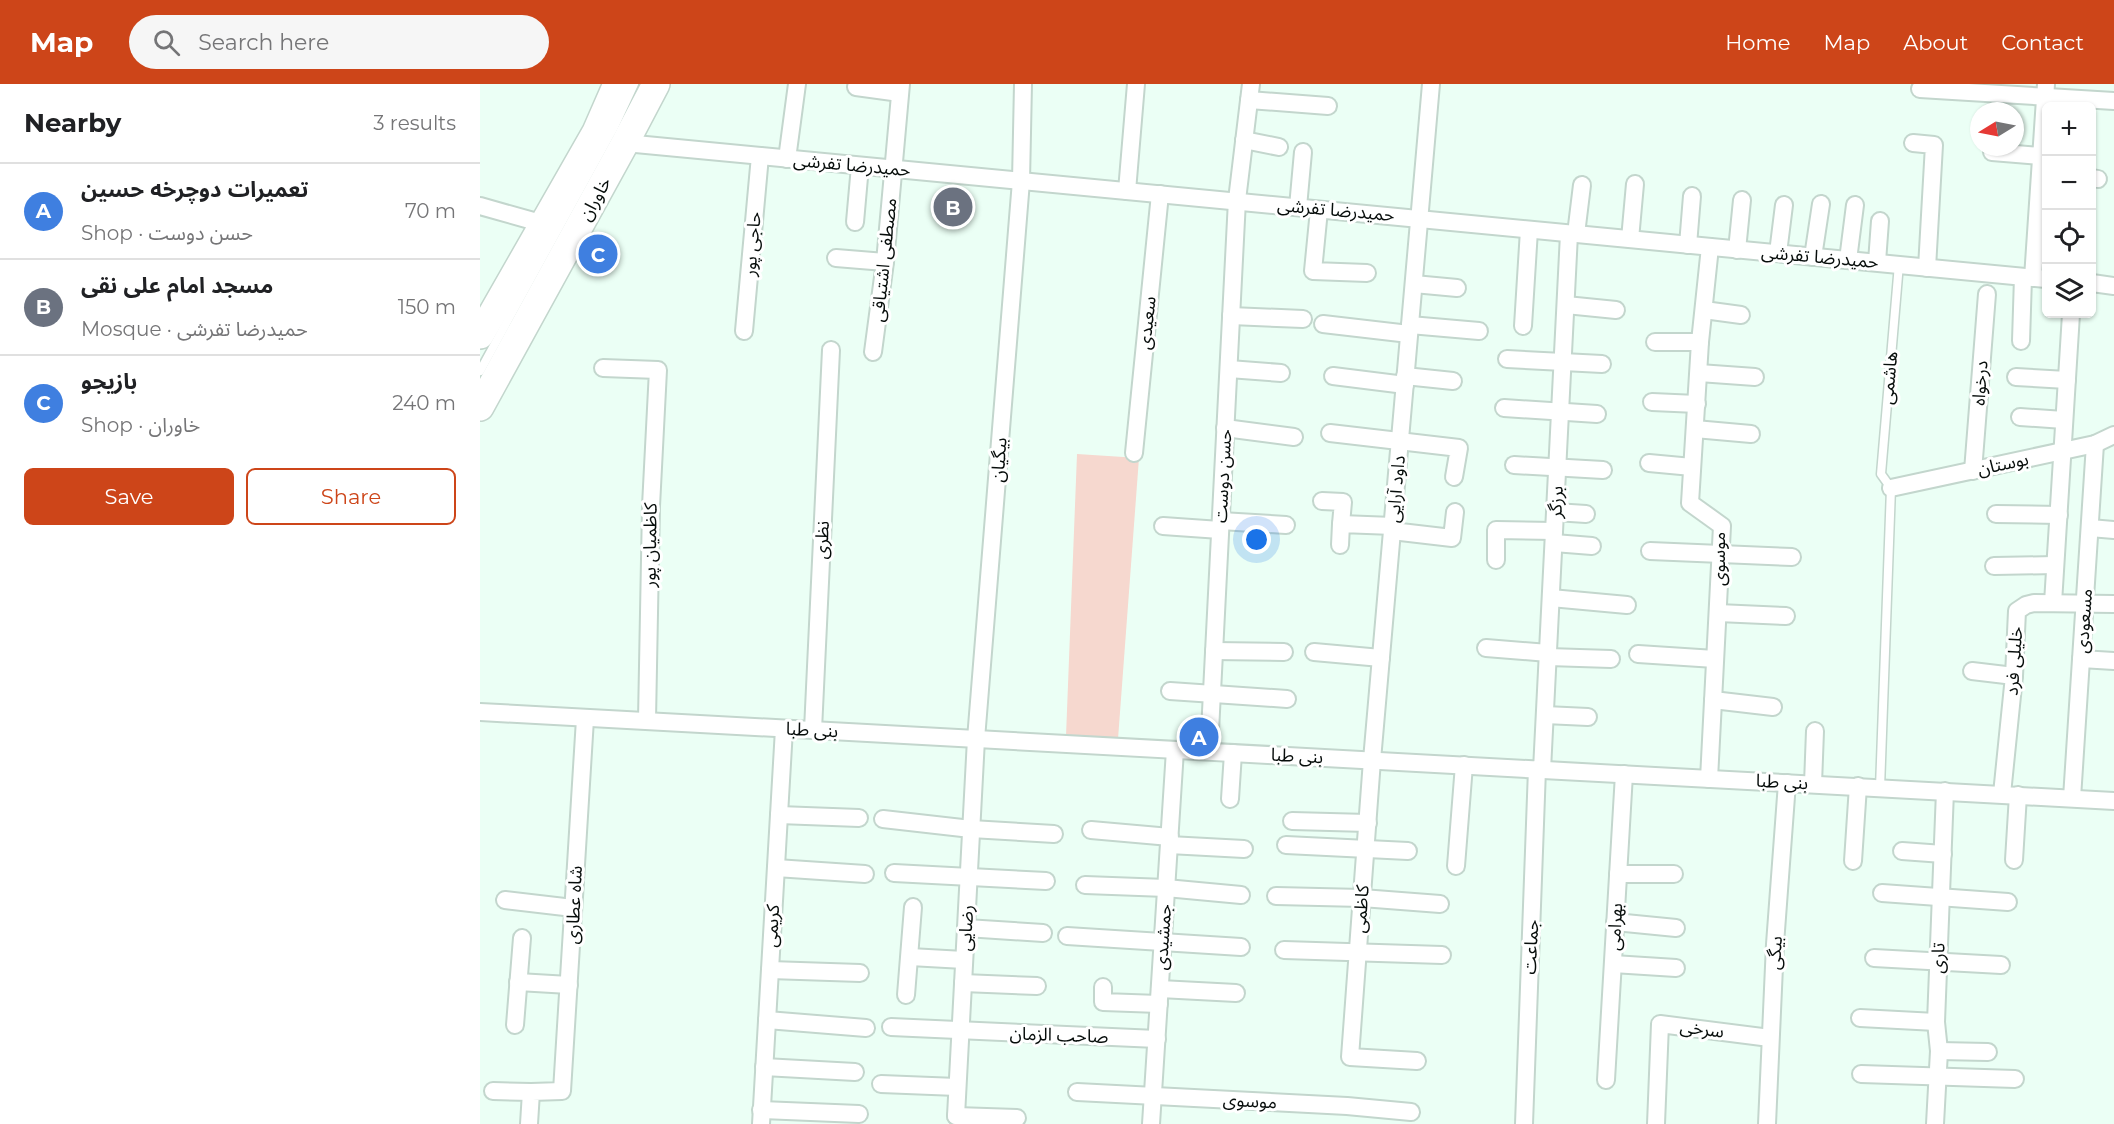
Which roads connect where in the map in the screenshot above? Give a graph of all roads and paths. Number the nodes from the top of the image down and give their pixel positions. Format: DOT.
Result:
graph roads {
  1 [pos="617,84"];
  2 [pos="634,84"];
  3 [pos="656,84"];
  4 [pos="797,84"];
  5 [pos="1023,84"];
  6 [pos="1136,84"];
  7 [pos="1431,84"];
  8 [pos="856,87"];
  9 [pos="901,89"];
  10 [pos="1920,89"];
  11 [pos="2046,90"];
  12 [pos="1250,92"];
  13 [pos="2114,101"];
  14 [pos="1328,106"];
  15 [pos="1244,140"];
  16 [pos="626,143"];
  17 [pos="1913,144"];
  18 [pos="1279,147"];
  19 [pos="1303,152"];
  20 [pos="2024,155"];
  21 [pos="760,156"];
  22 [pos="2043,156"];
  23 [pos="2042,157"];
  24 [pos="787,159"];
  25 [pos="861,166"];
  26 [pos="894,169"];
  27 [pos="2042,170"];
  28 [pos="1021,181"];
  29 [pos="1635,184"];
  30 [pos="1582,185"];
  31 [pos="1127,191"];
  32 [pos="1160,194"];
  33 [pos="1692,196"];
  34 [pos="1237,200"];
  35 [pos="1742,200"];
  36 [pos="1821,204"];
  37 [pos="1784,205"];
  38 [pos="1855,205"];
  39 [pos="480,206"];
  40 [pos="1298,207"];
  41 [pos="1319,210"];
  42 [pos="1419,218"];
  43 [pos="1880,221"];
  44 [pos="855,222"];
  45 [pos="544,224"];
  46 [pos="1529,230"];
  47 [pos="1573,234"];
  48 [pos="1630,239"];
  49 [pos="1688,245"];
  50 [pos="1710,247"];
  51 [pos="1737,250"];
  52 [pos="1778,254"];
  53 [pos="1813,257"];
  54 [pos="836,258"];
  55 [pos="1848,260"];
  56 [pos="885,262"];
  57 [pos="1877,262"];
  58 [pos="1899,264"];
  59 [pos="1927,268"];
  60 [pos="1367,273"];
  61 [pos="2034,278"];
  62 [pos="1414,284"];
  63 [pos="2096,284"];
  64 [pos="2114,286"];
  65 [pos="1457,288"];
  66 [pos="1987,294"];
  67 [pos="1566,305"];
  68 [pos="1616,310"];
  69 [pos="1704,310"];
  70 [pos="1742,315"];
  71 [pos="1231,316"];
  72 [pos="2071,318"];
  73 [pos="1303,319"];
  74 [pos="1323,324"];
  75 [pos="1523,326"];
  76 [pos="1409,329"];
  77 [pos="744,331"];
  78 [pos="1479,331"];
  79 [pos="480,335"];
  80 [pos="2021,341"];
  81 [pos="1655,342"];
  82 [pos="1700,342"];
  83 [pos="831,350"];
  84 [pos="873,352"];
  85 [pos="1507,359"];
  86 [pos="1563,363"];
  87 [pos="1602,364"];
  88 [pos="603,368"];
  89 [pos="1228,369"];
  90 [pos="480,371"];
  91 [pos="1281,372"];
  92 [pos="1699,373"];
  93 [pos="1334,376"];
  94 [pos="1755,377"];
  95 [pos="2016,377"];
  96 [pos="2067,380"];
  97 [pos="1405,381"];
  98 [pos="1453,381"];
  99 [pos="1652,402"];
  100 [pos="1697,404"];
  101 [pos="480,407"];
  102 [pos="1504,408"];
  103 [pos="1560,411"];
  104 [pos="1597,414"];
  105 [pos="2020,417"];
  106 [pos="2064,420"];
  107 [pos="1225,428"];
  108 [pos="1695,429"];
  109 [pos="1330,433"];
  110 [pos="1751,434"];
  111 [pos="2114,435"];
  112 [pos="1294,438"];
  113 [pos="1400,441"];
  114 [pos="2095,444"];
  115 [pos="2062,452"];
  116 [pos="1134,453"];
  117 [pos="1649,463"];
  118 [pos="1514,465"];
  119 [pos="1692,467"];
  120 [pos="1558,468"];
  121 [pos="1603,471"];
  122 [pos="1973,471"];
  123 [pos="1454,477"];
  124 [pos="1891,488"];
  125 [pos="1322,501"];
  126 [pos="1455,512"];
  127 [pos="1555,512"];
  128 [pos="1586,514"];
  129 [pos="1996,514"];
  130 [pos="2058,515"];
  131 [pos="1286,525"];
  132 [pos="1162,526"];
  133 [pos="1221,526"];
  134 [pos="2091,528"];
  135 [pos="1392,529"];
  136 [pos="2114,530"];
  137 [pos="1554,537"];
  138 [pos="1592,546"];
  139 [pos="1650,551"];
  140 [pos="1721,554"];
  141 [pos="1792,557"];
  142 [pos="1496,560"];
  143 [pos="2055,565"];
  144 [pos="1994,566"];
  145 [pos="1551,598"];
  146 [pos="2053,603"];
  147 [pos="2114,604"];
  148 [pos="1627,605"];
  149 [pos="2084,605"];
  150 [pos="1718,613"];
  151 [pos="1786,616"];
  152 [pos="1486,648"];
  153 [pos="1214,651"];
  154 [pos="1284,652"];
  155 [pos="1314,652"];
  156 [pos="1638,654"];
  157 [pos="1548,655"];
  158 [pos="1381,658"];
  159 [pos="1611,659"];
  160 [pos="1715,659"];
  161 [pos="2081,659"];
  162 [pos="2114,661"];
  163 [pos="1972,671"];
  164 [pos="2014,676"];
  165 [pos="1170,691"];
  166 [pos="1212,694"];
  167 [pos="1287,699"];
  168 [pos="1713,700"];
  169 [pos="1773,707"];
  170 [pos="480,712"];
  171 [pos="1545,715"];
  172 [pos="1588,717"];
  173 [pos="585,719"];
  174 [pos="647,720"];
  175 [pos="784,729"];
  176 [pos="813,730"];
  177 [pos="1815,731"];
  178 [pos="976,739"];
  179 [pos="1175,750"];
  180 [pos="1209,752"];
  181 [pos="1233,753"];
  182 [pos="1372,760"];
  183 [pos="1464,765"];
  184 [pos="1539,769"];
  185 [pos="1624,774"];
  186 [pos="1709,778"];
  187 [pos="1787,783"];
  188 [pos="1813,784"];
  189 [pos="1858,786"];
  190 [pos="1880,788"];
  191 [pos="1945,791"];
  192 [pos="2010,795"];
  193 [pos="2072,798"];
  194 [pos="1230,799"];
  195 [pos="2114,801"];
  196 [pos="779,815"];
  197 [pos="859,818"];
  198 [pos="883,819"];
  199 [pos="1292,821"];
  200 [pos="1368,823"];
  201 [pos="971,829"];
  202 [pos="1091,830"];
  203 [pos="1054,834"];
  204 [pos="1169,841"];
  205 [pos="1286,845"];
  206 [pos="1244,849"];
  207 [pos="1366,850"];
  208 [pos="1408,851"];
  209 [pos="1902,851"];
  210 [pos="1943,854"];
  211 [pos="2014,860"];
  212 [pos="1853,861"];
  213 [pos="1456,866"];
  214 [pos="776,868"];
  215 [pos="894,873"];
  216 [pos="865,874"];
  217 [pos="1618,874"];
  218 [pos="1674,874"];
  219 [pos="969,877"];
  220 [pos="1046,881"];
  221 [pos="1085,885"];
  222 [pos="1166,888"];
  223 [pos="1882,893"];
  224 [pos="1241,895"];
  225 [pos="1276,896"];
  226 [pos="1362,898"];
  227 [pos="1940,898"];
  228 [pos="505,900"];
  229 [pos="2008,902"];
  230 [pos="1440,904"];
  231 [pos="912,907"];
  232 [pos="573,908"];
  233 [pos="1615,922"];
  234 [pos="966,928"];
  235 [pos="1676,928"];
  236 [pos="1043,933"];
  237 [pos="1067,936"];
  238 [pos="522,938"];
  239 [pos="1163,942"];
  240 [pos="1241,947"];
  241 [pos="1284,950"];
  242 [pos="1358,954"];
  243 [pos="1442,956"];
  244 [pos="910,957"];
  245 [pos="1874,958"];
  246 [pos="964,960"];
  247 [pos="1938,961"];
  248 [pos="1613,964"];
  249 [pos="2001,965"];
  250 [pos="1676,968"];
  251 [pos="770,970"];
  252 [pos="860,973"];
  253 [pos="518,982"];
  254 [pos="963,983"];
  255 [pos="569,985"];
  256 [pos="1037,986"];
  257 [pos="1236,993"];
  258 [pos="1103,994"];
  259 [pos="906,995"];
  260 [pos="1160,997"];
  261 [pos="1860,1018"];
  262 [pos="767,1020"];
  263 [pos="1936,1022"];
  264 [pos="515,1025"];
  265 [pos="891,1027"];
  266 [pos="866,1028"];
  267 [pos="960,1030"];
  268 [pos="1770,1038"];
  269 [pos="1157,1039"];
  270 [pos="1939,1051"];
  271 [pos="1988,1053"];
  272 [pos="1417,1061"];
  273 [pos="764,1067"];
  274 [pos="855,1072"];
  275 [pos="1861,1074"];
  276 [pos="1937,1077"];
  277 [pos="2014,1079"];
  278 [pos="1606,1080"];
  279 [pos="881,1083"];
  280 [pos="957,1087"];
  281 [pos="493,1091"];
  282 [pos="531,1092"];
  283 [pos="1077,1092"];
  284 [pos="1153,1096"];
  285 [pos="1411,1112"];
  286 [pos="859,1114"];
  287 [pos="761,1117"];
  288 [pos="1017,1118"];
  289 [pos="951,1120"];
  290 [pos="529,1124"];
  291 [pos="1151,1124"];
  292 [pos="1524,1124"];
  293 [pos="1656,1124"];
  294 [pos="1767,1124"];
  295 [pos="1935,1124"];
  1 -- 45 [label="main road, خاوران"];
  2 -- 90 [label="lane"];
  3 -- 16 [label="main road, خاوران"];
  4 -- 24 [label="street"];
  5 -- 28 [label="street, بیگیان"];
  6 -- 31 [label="street"];
  7 -- 42 [label="street, داود آرایی"];
  8 -- 9 [label="street"];
  9 -- 26 [label="street, مصطفی اشتیاقی"];
  10 -- 11 [label="street"];
  11 -- 13 [label="street"];
  11 -- 22 [label="street"];
  12 -- 14 [label="street"];
  12 -- 15 [label="street, حسن دوست"];
  15 -- 18 [label="street"];
  15 -- 34 [label="street, حسن دوست"];
  16 -- 21 [label="street, حمیدرضا تفرشی"];
  16 -- 101 [label="main road, خاوران"];
  17 -- 59 [label="street"];
  19 -- 40 [label="street"];
  20 -- 23 [label="street"];
  21 -- 24 [label="street, حمیدرضا تفرشی"];
  21 -- 77 [label="street, حاجی پور"];
  24 -- 25 [label="street, حمیدرضا تفرشی"];
  25 -- 26 [label="street, حمیدرضا تفرشی"];
  25 -- 44 [label="street"];
  26 -- 28 [label="street, حمیدرضا تفرشی"];
  26 -- 56 [label="street, مصطفی اشتیاقی"];
  27 -- 61 [label="street"];
  28 -- 31 [label="street, حمیدرضا تفرشی"];
  28 -- 178 [label="street, بیگیان"];
  29 -- 48 [label="street"];
  30 -- 47 [label="street, برزگر"];
  31 -- 32 [label="street, حمیدرضا تفرشی"];
  32 -- 34 [label="street, حمیدرضا تفرشی"];
  32 -- 116 [label="street, سعیدی"];
  33 -- 49 [label="street"];
  34 -- 40 [label="street, حمیدرضا تفرشی"];
  34 -- 71 [label="street, حسن دوست"];
  35 -- 51 [label="street"];
  36 -- 53 [label="street"];
  37 -- 52 [label="street"];
  38 -- 55 [label="street"];
  39 -- 45 [label="street"];
  40 -- 41 [label="street, حمیدرضا تفرشی"];
  41 -- 42 [label="street, حمیدرضا تفرشی"];
  41 -- 60 [label="street"];
  42 -- 46 [label="street, حمیدرضا تفرشی"];
  42 -- 62 [label="street, داود آرایی"];
  43 -- 57 [label="street"];
  45 -- 79 [label="main road, خاوران"];
  46 -- 47 [label="street, حمیدرضا تفرشی"];
  46 -- 75 [label="street"];
  47 -- 48 [label="street, حمیدرضا تفرشی"];
  47 -- 67 [label="street, برزگر"];
  48 -- 49 [label="street, حمیدرضا تفرشی"];
  49 -- 50 [label="street, حمیدرضا تفرشی"];
  50 -- 51 [label="street, حمیدرضا تفرشی"];
  50 -- 69 [label="street, موسوی"];
  51 -- 52 [label="street, حمیدرضا تفرشی"];
  52 -- 53 [label="street, حمیدرضا تفرشی"];
  53 -- 55 [label="street, حمیدرضا تفرشی"];
  54 -- 56 [label="street"];
  55 -- 57 [label="street, حمیدرضا تفرشی"];
  56 -- 84 [label="street, مصطفی اشتیاقی"];
  57 -- 58 [label="street, حمیدرضا تفرشی"];
  58 -- 59 [label="street, حمیدرضا تفرشی"];
  58 -- 124 [label="lane, هاشمی"];
  59 -- 61 [label="street, حمیدرضا تفرشی"];
  61 -- 80 [label="street"];
  62 -- 65 [label="street"];
  62 -- 76 [label="street, داود آرایی"];
  63 -- 64 [label="street"];
  66 -- 122 [label="street, درخواه"];
  67 -- 68 [label="street"];
  67 -- 86 [label="street, برزگر"];
  69 -- 70 [label="street"];
  69 -- 82 [label="street, موسوی"];
  71 -- 73 [label="street"];
  71 -- 89 [label="street, حسن دوست"];
  72 -- 96 [label="street"];
  74 -- 76 [label="street"];
  76 -- 78 [label="street"];
  76 -- 97 [label="street, داود آرایی"];
  81 -- 82 [label="street"];
  82 -- 92 [label="street, موسوی"];
  83 -- 176 [label="street, نظری"];
  85 -- 86 [label="street"];
  86 -- 87 [label="street"];
  86 -- 103 [label="street, برزگر"];
  88 -- 174 [label="street, کاظمیان پور"];
  89 -- 91 [label="street"];
  89 -- 107 [label="street, حسن دوست"];
  92 -- 94 [label="street"];
  92 -- 100 [label="street, موسوی"];
  93 -- 97 [label="street"];
  95 -- 96 [label="street"];
  96 -- 106 [label="street"];
  97 -- 98 [label="street"];
  97 -- 113 [label="street, داود آرایی"];
  99 -- 100 [label="street"];
  100 -- 108 [label="street, موسوی"];
  102 -- 103 [label="street"];
  103 -- 104 [label="street"];
  103 -- 120 [label="street, برزگر"];
  105 -- 106 [label="street"];
  106 -- 115 [label="street"];
  107 -- 112 [label="street"];
  107 -- 133 [label="street, حسن دوست"];
  108 -- 110 [label="street"];
  108 -- 119 [label="street, موسوی"];
  109 -- 113 [label="street"];
  111 -- 114 [label="street, بوستان"];
  113 -- 123 [label="street"];
  113 -- 135 [label="street, داود آرایی"];
  114 -- 115 [label="street, بوستان"];
  114 -- 134 [label="street, مسعودی"];
  115 -- 122 [label="street, بوستان"];
  115 -- 130 [label="street"];
  117 -- 119 [label="street"];
  118 -- 120 [label="street"];
  119 -- 140 [label="street, موسوی"];
  120 -- 121 [label="street"];
  120 -- 127 [label="street, برزگر"];
  122 -- 124 [label="street, بوستان"];
  124 -- 190 [label="lane"];
  125 -- 135 [label="street"];
  126 -- 135 [label="street"];
  127 -- 128 [label="street"];
  127 -- 137 [label="street, برزگر"];
  129 -- 130 [label="street"];
  130 -- 143 [label="street"];
  131 -- 133 [label="street"];
  132 -- 133 [label="street"];
  133 -- 153 [label="street, حسن دوست"];
  134 -- 136 [label="street"];
  134 -- 149 [label="street, مسعودی"];
  135 -- 158 [label="street, داود آرایی"];
  137 -- 138 [label="street"];
  137 -- 142 [label="street"];
  137 -- 145 [label="street, برزگر"];
  139 -- 140 [label="street"];
  140 -- 141 [label="street"];
  140 -- 150 [label="street, موسوی"];
  143 -- 144 [label="street"];
  143 -- 146 [label="street"];
  145 -- 148 [label="street"];
  145 -- 157 [label="street, برزگر"];
  146 -- 149 [label="street"];
  146 -- 164 [label="street, خلیلی فرد"];
  147 -- 149 [label="street"];
  149 -- 161 [label="street, مسعودی"];
  150 -- 151 [label="street"];
  150 -- 160 [label="street, موسوی"];
  152 -- 157 [label="street"];
  153 -- 154 [label="street"];
  153 -- 166 [label="street, حسن دوست"];
  155 -- 158 [label="street"];
  156 -- 160 [label="street"];
  157 -- 159 [label="street"];
  157 -- 171 [label="street, برزگر"];
  158 -- 182 [label="street, داود آرایی"];
  160 -- 168 [label="street, موسوی"];
  161 -- 162 [label="street"];
  161 -- 193 [label="street, مسعودی"];
  163 -- 164 [label="street"];
  164 -- 192 [label="street, خلیلی فرد"];
  165 -- 166 [label="street"];
  166 -- 167 [label="street"];
  166 -- 180 [label="street, حسن دوست"];
  168 -- 169 [label="street"];
  168 -- 186 [label="street, موسوی"];
  170 -- 173 [label="street, بنی طبا"];
  171 -- 172 [label="street"];
  171 -- 184 [label="street, برزگر"];
  173 -- 174 [label="street, بنی طبا"];
  173 -- 232 [label="street, شاه عطاری"];
  174 -- 175 [label="street, بنی طبا"];
  175 -- 176 [label="street, بنی طبا"];
  175 -- 196 [label="street, کریمی"];
  176 -- 178 [label="street, بنی طبا"];
  177 -- 188 [label="street"];
  178 -- 179 [label="street, بنی طبا"];
  178 -- 201 [label="street, رضایی"];
  179 -- 180 [label="street, بنی طبا"];
  179 -- 204 [label="street, جمشیدی"];
  180 -- 181 [label="street, بنی طبا"];
  181 -- 182 [label="street, بنی طبا"];
  181 -- 194 [label="street"];
  182 -- 183 [label="street, بنی طبا"];
  182 -- 200 [label="street, کاظمی"];
  183 -- 184 [label="street, بنی طبا"];
  183 -- 213 [label="street"];
  184 -- 185 [label="street, بنی طبا"];
  184 -- 292 [label="street, جماعت"];
  185 -- 186 [label="street, بنی طبا"];
  185 -- 217 [label="street, بهرامی"];
  186 -- 187 [label="street, بنی طبا"];
  187 -- 188 [label="street, بنی طبا"];
  187 -- 268 [label="street, بیگی"];
  188 -- 189 [label="street, بنی طبا"];
  189 -- 190 [label="street, بنی طبا"];
  189 -- 212 [label="street"];
  190 -- 191 [label="street, بنی طبا"];
  191 -- 192 [label="street, بنی طبا"];
  191 -- 210 [label="street, تاری"];
  192 -- 193 [label="street, بنی طبا"];
  192 -- 211 [label="street, خلیلی فرد"];
  193 -- 195 [label="street, بنی طبا"];
  196 -- 197 [label="street"];
  196 -- 214 [label="street, کریمی"];
  198 -- 201 [label="street"];
  199 -- 200 [label="street"];
  200 -- 207 [label="street, کاظمی"];
  201 -- 203 [label="street"];
  201 -- 219 [label="street, رضایی"];
  202 -- 204 [label="street"];
  204 -- 206 [label="street"];
  204 -- 222 [label="street, جمشیدی"];
  205 -- 207 [label="street"];
  207 -- 208 [label="street"];
  207 -- 226 [label="street, کاظمی"];
  209 -- 210 [label="street"];
  210 -- 227 [label="street, تاری"];
  214 -- 216 [label="street"];
  214 -- 251 [label="street, کریمی"];
  215 -- 219 [label="street"];
  217 -- 218 [label="street"];
  217 -- 233 [label="street, بهرامی"];
  219 -- 220 [label="street"];
  219 -- 234 [label="street, رضایی"];
  221 -- 222 [label="street"];
  222 -- 224 [label="street"];
  222 -- 239 [label="street, جمشیدی"];
  223 -- 227 [label="street"];
  225 -- 226 [label="street"];
  226 -- 230 [label="street"];
  226 -- 242 [label="street, کاظمی"];
  227 -- 229 [label="street"];
  227 -- 247 [label="street, تاری"];
  228 -- 232 [label="street"];
  231 -- 244 [label="street"];
  232 -- 255 [label="street, شاه عطاری"];
  233 -- 235 [label="street"];
  233 -- 248 [label="street, بهرامی"];
  234 -- 236 [label="street"];
  234 -- 246 [label="street, رضایی"];
  237 -- 239 [label="street"];
  238 -- 253 [label="street"];
  239 -- 240 [label="street"];
  239 -- 260 [label="street, جمشیدی"];
  241 -- 242 [label="street"];
  242 -- 243 [label="street"];
  242 -- 272 [label="street, کاظمی"];
  244 -- 246 [label="street"];
  244 -- 259 [label="street"];
  245 -- 247 [label="street"];
  246 -- 254 [label="street, رضایی"];
  247 -- 249 [label="street"];
  247 -- 263 [label="street, تاری"];
  248 -- 250 [label="street"];
  248 -- 278 [label="street, بهرامی"];
  251 -- 252 [label="street"];
  251 -- 262 [label="street, کریمی"];
  253 -- 255 [label="street"];
  253 -- 264 [label="street"];
  254 -- 256 [label="street"];
  254 -- 267 [label="street, رضایی"];
  255 -- 282 [label="street, شاه عطاری"];
  257 -- 260 [label="street"];
  258 -- 260 [label="street"];
  260 -- 269 [label="street, جمشیدی"];
  261 -- 263 [label="street"];
  262 -- 266 [label="street"];
  262 -- 273 [label="street, کریمی"];
  263 -- 270 [label="street, تاری"];
  265 -- 267 [label="street, صاحب الزمان"];
  267 -- 269 [label="street, صاحب الزمان"];
  267 -- 280 [label="street, رضایی"];
  268 -- 293 [label="street, سرخی"];
  268 -- 294 [label="street, بیگی"];
  269 -- 284 [label="street, جمشیدی"];
  270 -- 271 [label="street"];
  270 -- 276 [label="street, تاری"];
  273 -- 274 [label="street"];
  273 -- 287 [label="street, کریمی"];
  275 -- 276 [label="street"];
  276 -- 277 [label="street"];
  276 -- 295 [label="street, تاری"];
  279 -- 280 [label="street"];
  280 -- 289 [label="street, رضایی"];
  281 -- 282 [label="street"];
  282 -- 290 [label="street"];
  283 -- 284 [label="street, موسوی"];
  284 -- 285 [label="street, موسوی"];
  284 -- 291 [label="street, جمشیدی"];
  286 -- 287 [label="street"];
  288 -- 289 [label="street"];
}
